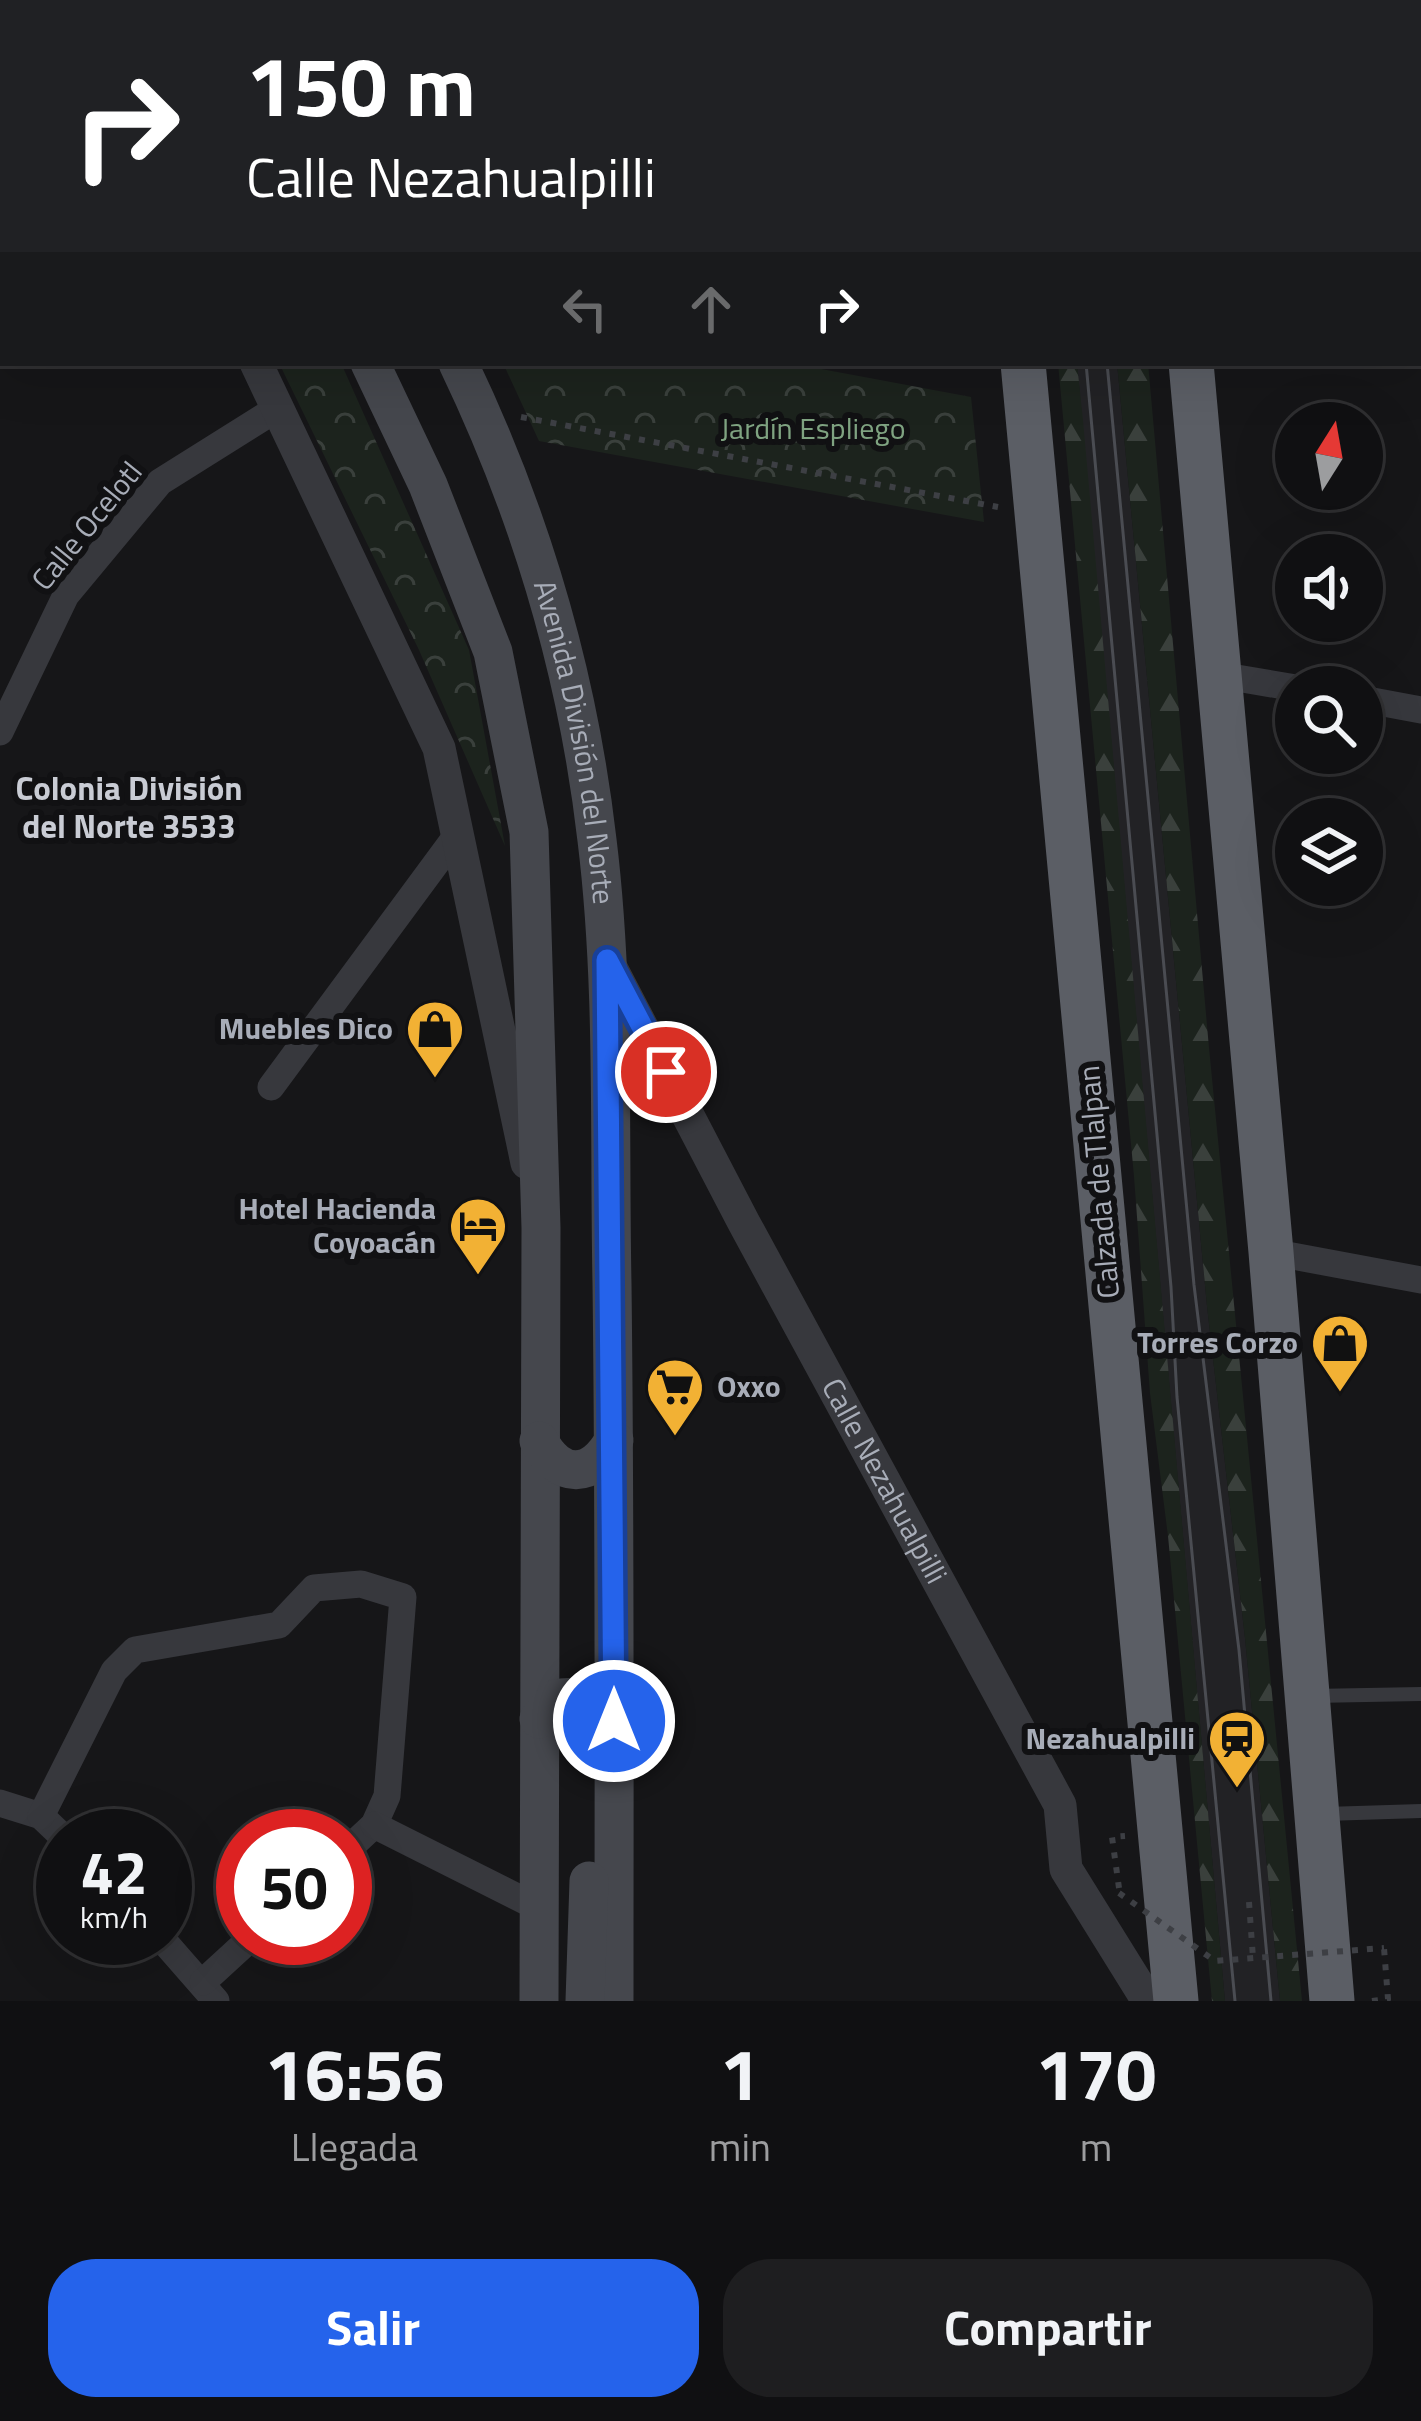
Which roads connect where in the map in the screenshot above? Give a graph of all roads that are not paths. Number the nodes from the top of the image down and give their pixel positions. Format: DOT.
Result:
graph roads {
  1 [pos="257,366"];
  2 [pos="371,366"];
  3 [pos="459,366"];
  4 [pos="1024,366"];
  5 [pos="1191,366"];
  6 [pos="278,408"];
  7 [pos="1219,675"];
  8 [pos="1275,684"];
  9 [pos="1383,704"];
  10 [pos="1421,710"];
  11 [pos="0,732"];
  12 [pos="457,835"];
  13 [pos="607,960"];
  14 [pos="271,1087"];
  15 [pos="541,1228"];
  16 [pos="1271,1252"];
  17 [pos="1421,1280"];
  18 [pos="614,1440"];
  19 [pos="539,1441"];
  20 [pos="1421,1694"];
  21 [pos="1305,1696"];
  22 [pos="539,1720"];
  23 [pos="0,1802"];
  24 [pos="45,1809"];
  25 [pos="1421,1811"];
  26 [pos="36,1814"];
  27 [pos="1314,1815"];
  28 [pos="374,1825"];
  29 [pos="539,1908"];
  30 [pos="185,1965"];
  31 [pos="230,1965"];
  32 [pos="209,1992"];
  33 [pos="539,2001"];
  34 [pos="585,2001"];
  35 [pos="614,2001"];
  36 [pos="1148,2001"];
  37 [pos="1176,2001"];
  38 [pos="1332,2001"];
  1 -- 6 [label="street, Avenida División del Norte"];
  2 -- 15 [label="main road, Avenida División del Norte"];
  3 -- 13 [label="main road, Avenida División del Norte"];
  4 -- 37 [label="highway, Calzada de Tlalpan"];
  5 -- 7 [label="highway"];
  6 -- 11 [label="street, Calle Ocelotl"];
  6 -- 12 [label="street, Avenida División del Norte"];
  7 -- 8 [label="street"];
  7 -- 16 [label="highway"];
  9 -- 10 [label="street"];
  12 -- 14 [label="street"];
  12 -- 15 [label="street, Avenida División del Norte"];
  13 -- 18 [label="main road, Avenida División del Norte"];
  13 -- 36 [label="street, Calle Nezahualpilli"];
  15 -- 19 [label="main road, Avenida División del Norte"];
  16 -- 17 [label="street"];
  16 -- 21 [label="highway"];
  18 -- 19 [label="main road"];
  18 -- 35 [label="main road, Avenida División del Norte"];
  19 -- 22 [label="main road, Avenida División del Norte"];
  20 -- 21 [label="lane"];
  21 -- 27 [label="highway"];
  22 -- 29 [label="main road, Avenida División del Norte"];
  22 -- 34 [label="main road"];
  23 -- 26 [label="street"];
  24 -- 28 [label="street"];
  25 -- 27 [label="lane"];
  27 -- 38 [label="highway"];
  28 -- 29 [label="street"];
  29 -- 33 [label="main road, Avenida División del Norte"];
  30 -- 32 [label="street"];
  31 -- 32 [label="street"];
}
